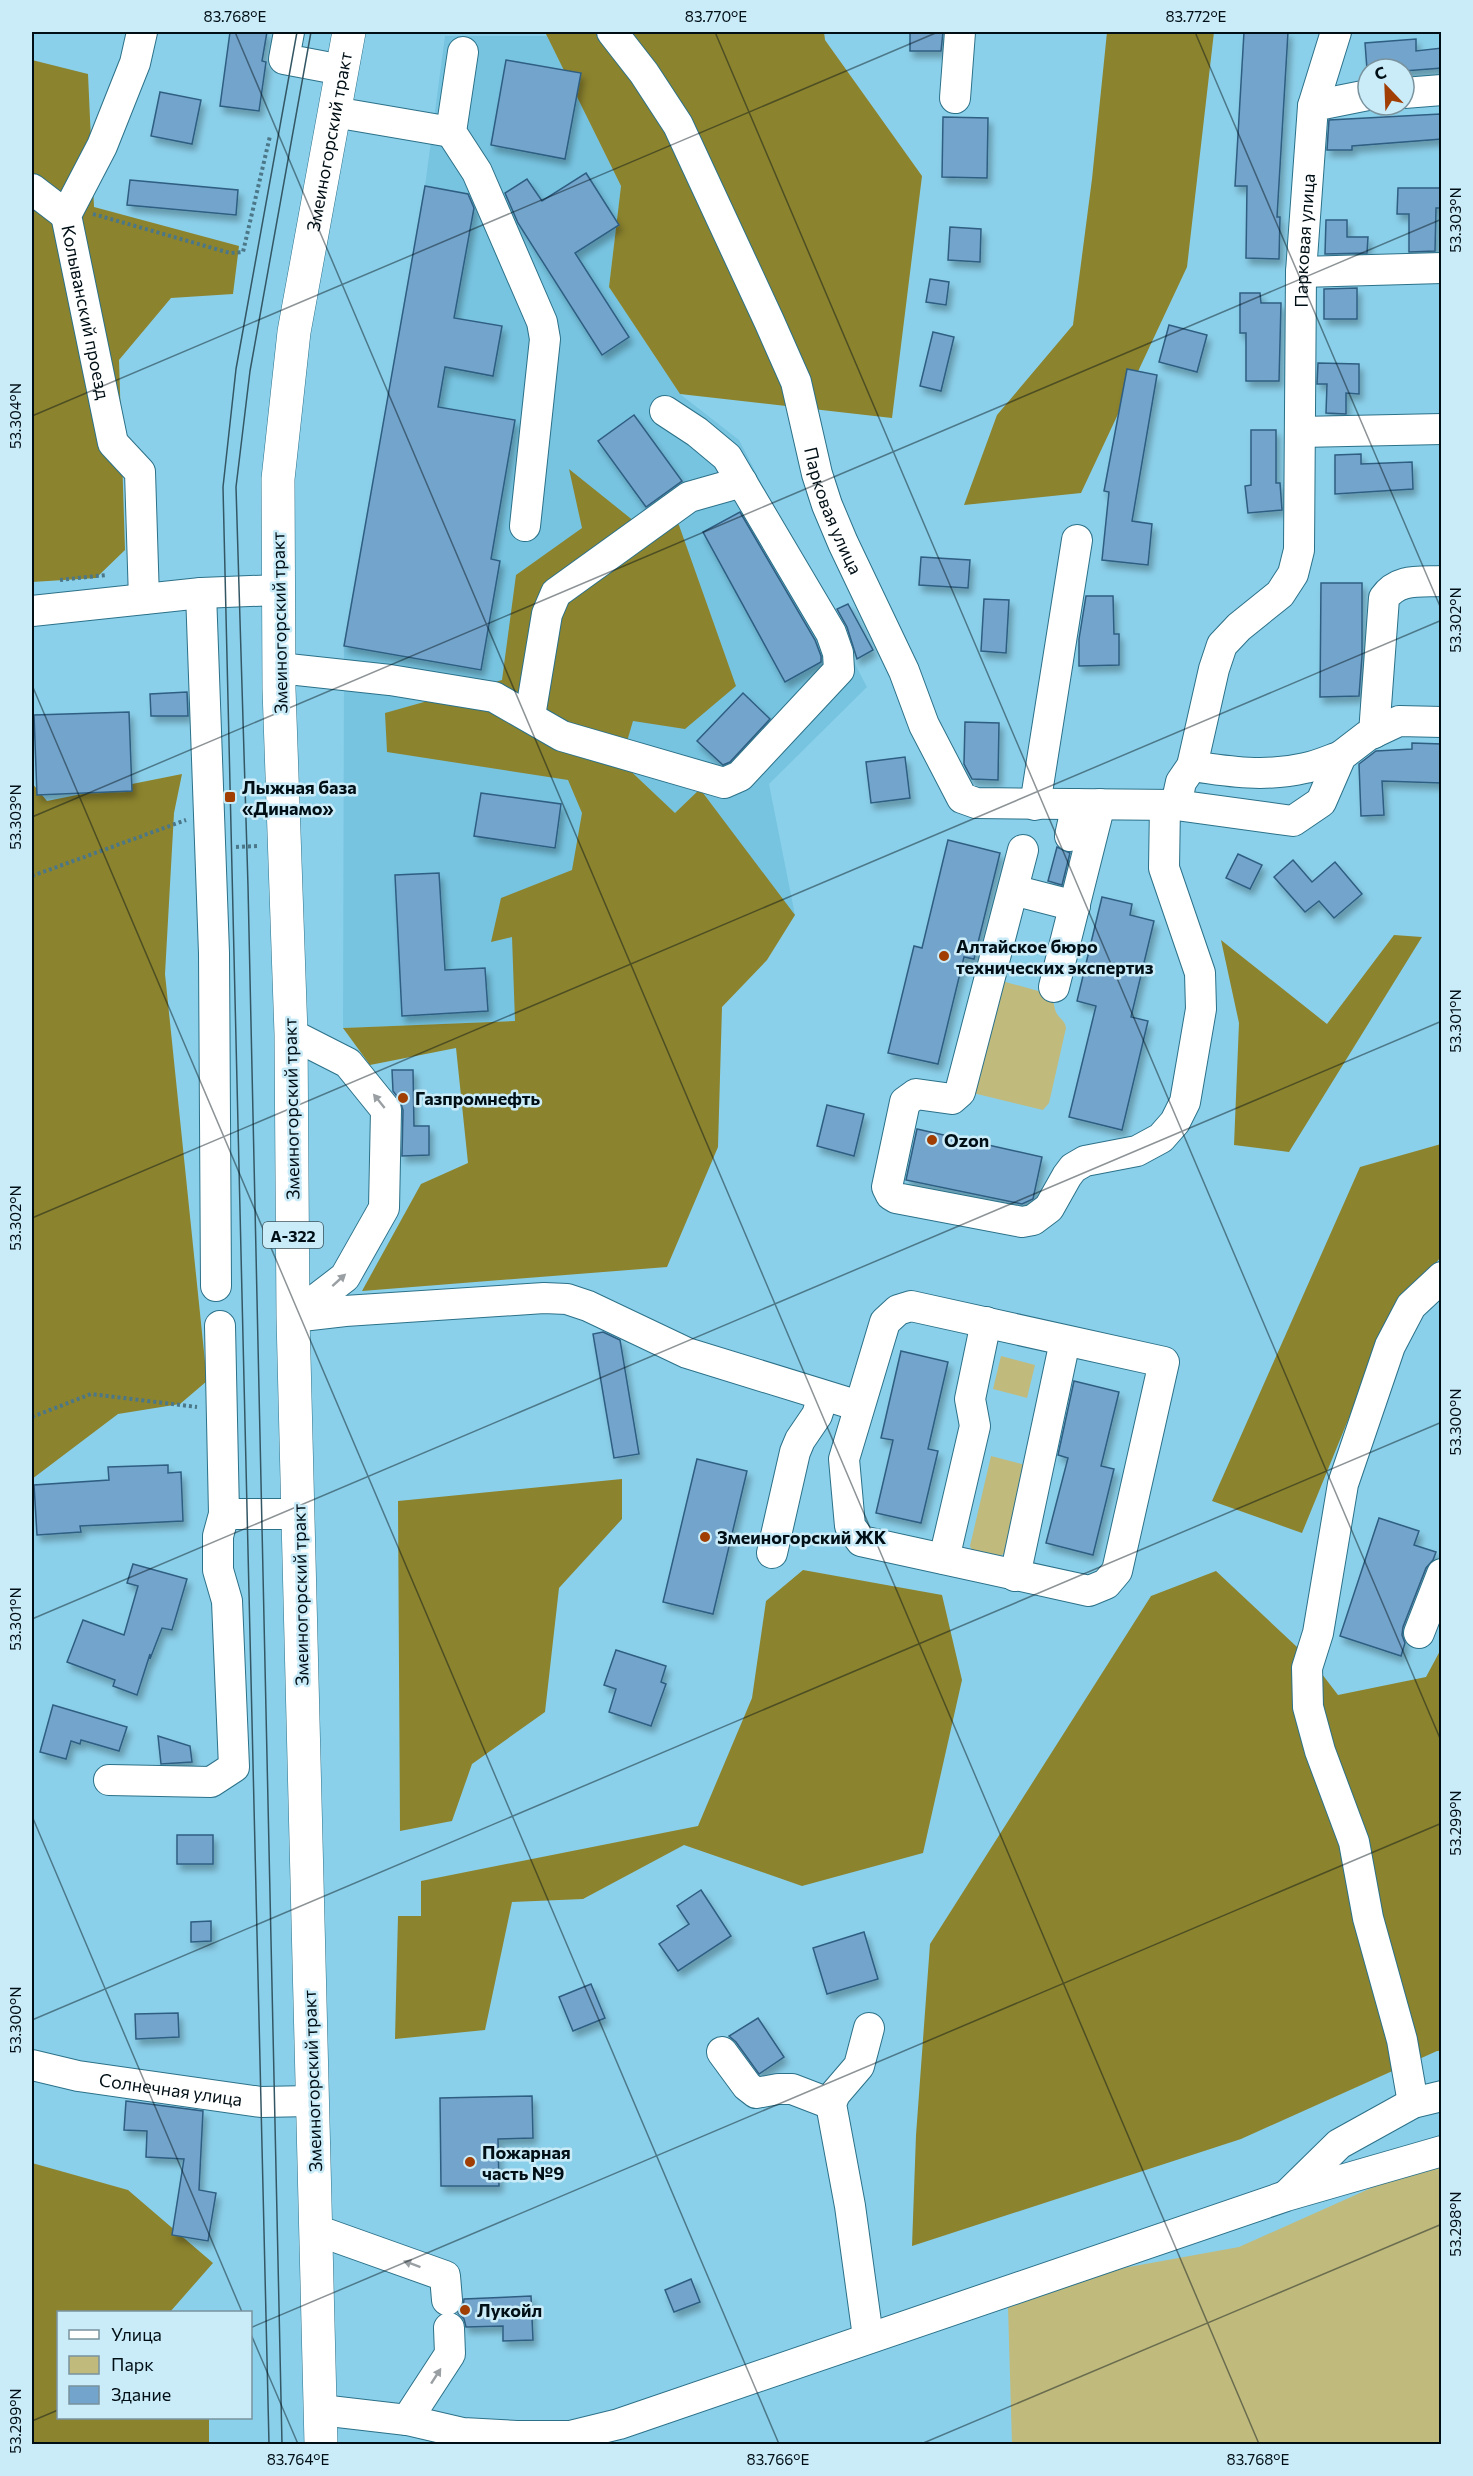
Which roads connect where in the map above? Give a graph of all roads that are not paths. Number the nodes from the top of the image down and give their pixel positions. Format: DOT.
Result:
graph roads {
  1 [pos="142,32"];
  2 [pos="289,32"];
  3 [pos="349,32"];
  4 [pos="612,32"];
  5 [pos="960,32"];
  6 [pos="1336,32"];
  7 [pos="463,52"];
  8 [pos="342,70"];
  9 [pos="1442,90"];
  10 [pos="1416,92"];
  11 [pos="1356,97"];
  12 [pos="955,98"];
  13 [pos="1313,106"];
  14 [pos="334,111"];
  15 [pos="451,132"];
  16 [pos="32,189"];
  17 [pos="66,215"];
  18 [pos="1442,268"];
  19 [pos="1301,272"];
  20 [pos="665,411"];
  21 [pos="1442,429"];
  22 [pos="1300,432"];
  23 [pos="742,482"];
  24 [pos="525,526"];
  25 [pos="1077,540"];
  26 [pos="1442,581"];
  27 [pos="278,590"];
  28 [pos="201,593"];
  29 [pos="144,599"];
  30 [pos="32,611"];
  31 [pos="279,668"];
  32 [pos="530,716"];
  33 [pos="1442,722"];
  34 [pos="1374,733"];
  35 [pos="1341,756"];
  36 [pos="1191,766"];
  37 [pos="1089,804"];
  38 [pos="1035,805"];
  39 [pos="1170,805"];
  40 [pos="1070,836"];
  41 [pos="1023,850"];
  42 [pos="1013,890"];
  43 [pos="1074,906"];
  44 [pos="1054,987"];
  45 [pos="291,1034"];
  46 [pos="1442,1277"];
  47 [pos="216,1286"];
  48 [pos="293,1317"];
  49 [pos="986,1322"];
  50 [pos="220,1326"];
  51 [pos="1065,1341"];
  52 [pos="823,1396"];
  53 [pos="859,1406"];
  54 [pos="224,1514"];
  55 [pos="298,1514"];
  56 [pos="772,1553"];
  57 [pos="944,1559"];
  58 [pos="1442,1574"];
  59 [pos="1015,1576"];
  60 [pos="1419,1633"];
  61 [pos="109,1780"];
  62 [pos="869,2028"];
  63 [pos="722,2052"];
  64 [pos="32,2065"];
  65 [pos="1442,2096"];
  66 [pos="311,2101"];
  67 [pos="1413,2103"];
  68 [pos="831,2104"];
  69 [pos="1442,2151"];
  70 [pos="1286,2196"];
  71 [pos="316,2230"];
  72 [pos="868,2337"];
  73 [pos="321,2410"];
  74 [pos="407,2420"];
  75 [pos="321,2445"];
  1 -- 17 [label="street, Колыванский проезд"];
  2 -- 8 [label="street"];
  3 -- 8 [label="highway, Змеиногорский тракт / А-322"];
  4 -- 38 [label="street, Парковая улица"];
  5 -- 12 [label="street"];
  6 -- 13 [label="street, Парковая улица"];
  7 -- 15 [label="street"];
  8 -- 14 [label="highway, Змеиногорский тракт / А-322"];
  9 -- 10 [label="street"];
  11 -- 13 [label="street"];
  13 -- 19 [label="street, Парковая улица"];
  14 -- 15 [label="street"];
  14 -- 27 [label="highway, Змеиногорский тракт / А-322"];
  15 -- 24 [label="street"];
  16 -- 17 [label="street"];
  17 -- 29 [label="street, Колыванский проезд"];
  18 -- 19 [label="street"];
  19 -- 22 [label="street, Парковая улица"];
  20 -- 23 [label="street"];
  21 -- 22 [label="street"];
  22 -- 36 [label="street, Парковая улица"];
  23 -- 32 [label="street"];
  23 -- 32 [label="street"];
  25 -- 38 [label="street"];
  26 -- 34 [label="street"];
  27 -- 28 [label="street"];
  27 -- 31 [label="highway, Змеиногорский тракт / А-322"];
  28 -- 29 [label="street"];
  28 -- 47 [label="street"];
  29 -- 30 [label="street"];
  31 -- 32 [label="street"];
  31 -- 45 [label="highway, Змеиногорский тракт / А-322"];
  33 -- 34 [label="street"];
  34 -- 35 [label="street"];
  35 -- 36 [label="street"];
  35 -- 39 [label="street, Парковая улица"];
  36 -- 39 [label="street, Парковая улица"];
  37 -- 38 [label="street, Парковая улица"];
  37 -- 39 [label="street, Парковая улица"];
  37 -- 40 [label="street"];
  37 -- 43 [label="street"];
  39 -- 42 [label="street"];
  41 -- 42 [label="street"];
  42 -- 43 [label="street"];
  43 -- 44 [label="street"];
  45 -- 48 [label="highway, Змеиногорский тракт / А-322"];
  48 -- 45 [label="street, one-way"];
  46 -- 67 [label="street"];
  48 -- 52 [label="street"];
  48 -- 55 [label="highway, Змеиногорский тракт / А-322"];
  49 -- 51 [label="street"];
  49 -- 53 [label="street"];
  49 -- 57 [label="street"];
  50 -- 54 [label="street"];
  51 -- 59 [label="street"];
  51 -- 59 [label="street"];
  52 -- 53 [label="street"];
  52 -- 56 [label="street"];
  53 -- 57 [label="street"];
  54 -- 55 [label="street"];
  54 -- 61 [label="street"];
  55 -- 66 [label="highway, Змеиногорский тракт / А-322"];
  57 -- 59 [label="street"];
  58 -- 60 [label="street"];
  62 -- 68 [label="street"];
  63 -- 68 [label="street"];
  64 -- 66 [label="street, Солнечная улица"];
  65 -- 67 [label="street"];
  66 -- 71 [label="highway, Змеиногорский тракт / А-322"];
  67 -- 70 [label="street"];
  68 -- 72 [label="street"];
  69 -- 70 [label="street"];
  70 -- 72 [label="street"];
  71 -- 73 [label="highway, Змеиногорский тракт / А-322"];
  74 -- 71 [label="street, one-way"];
  72 -- 74 [label="street"];
  73 -- 74 [label="street"];
  73 -- 75 [label="highway, Змеиногорский тракт / А-322"];
}
